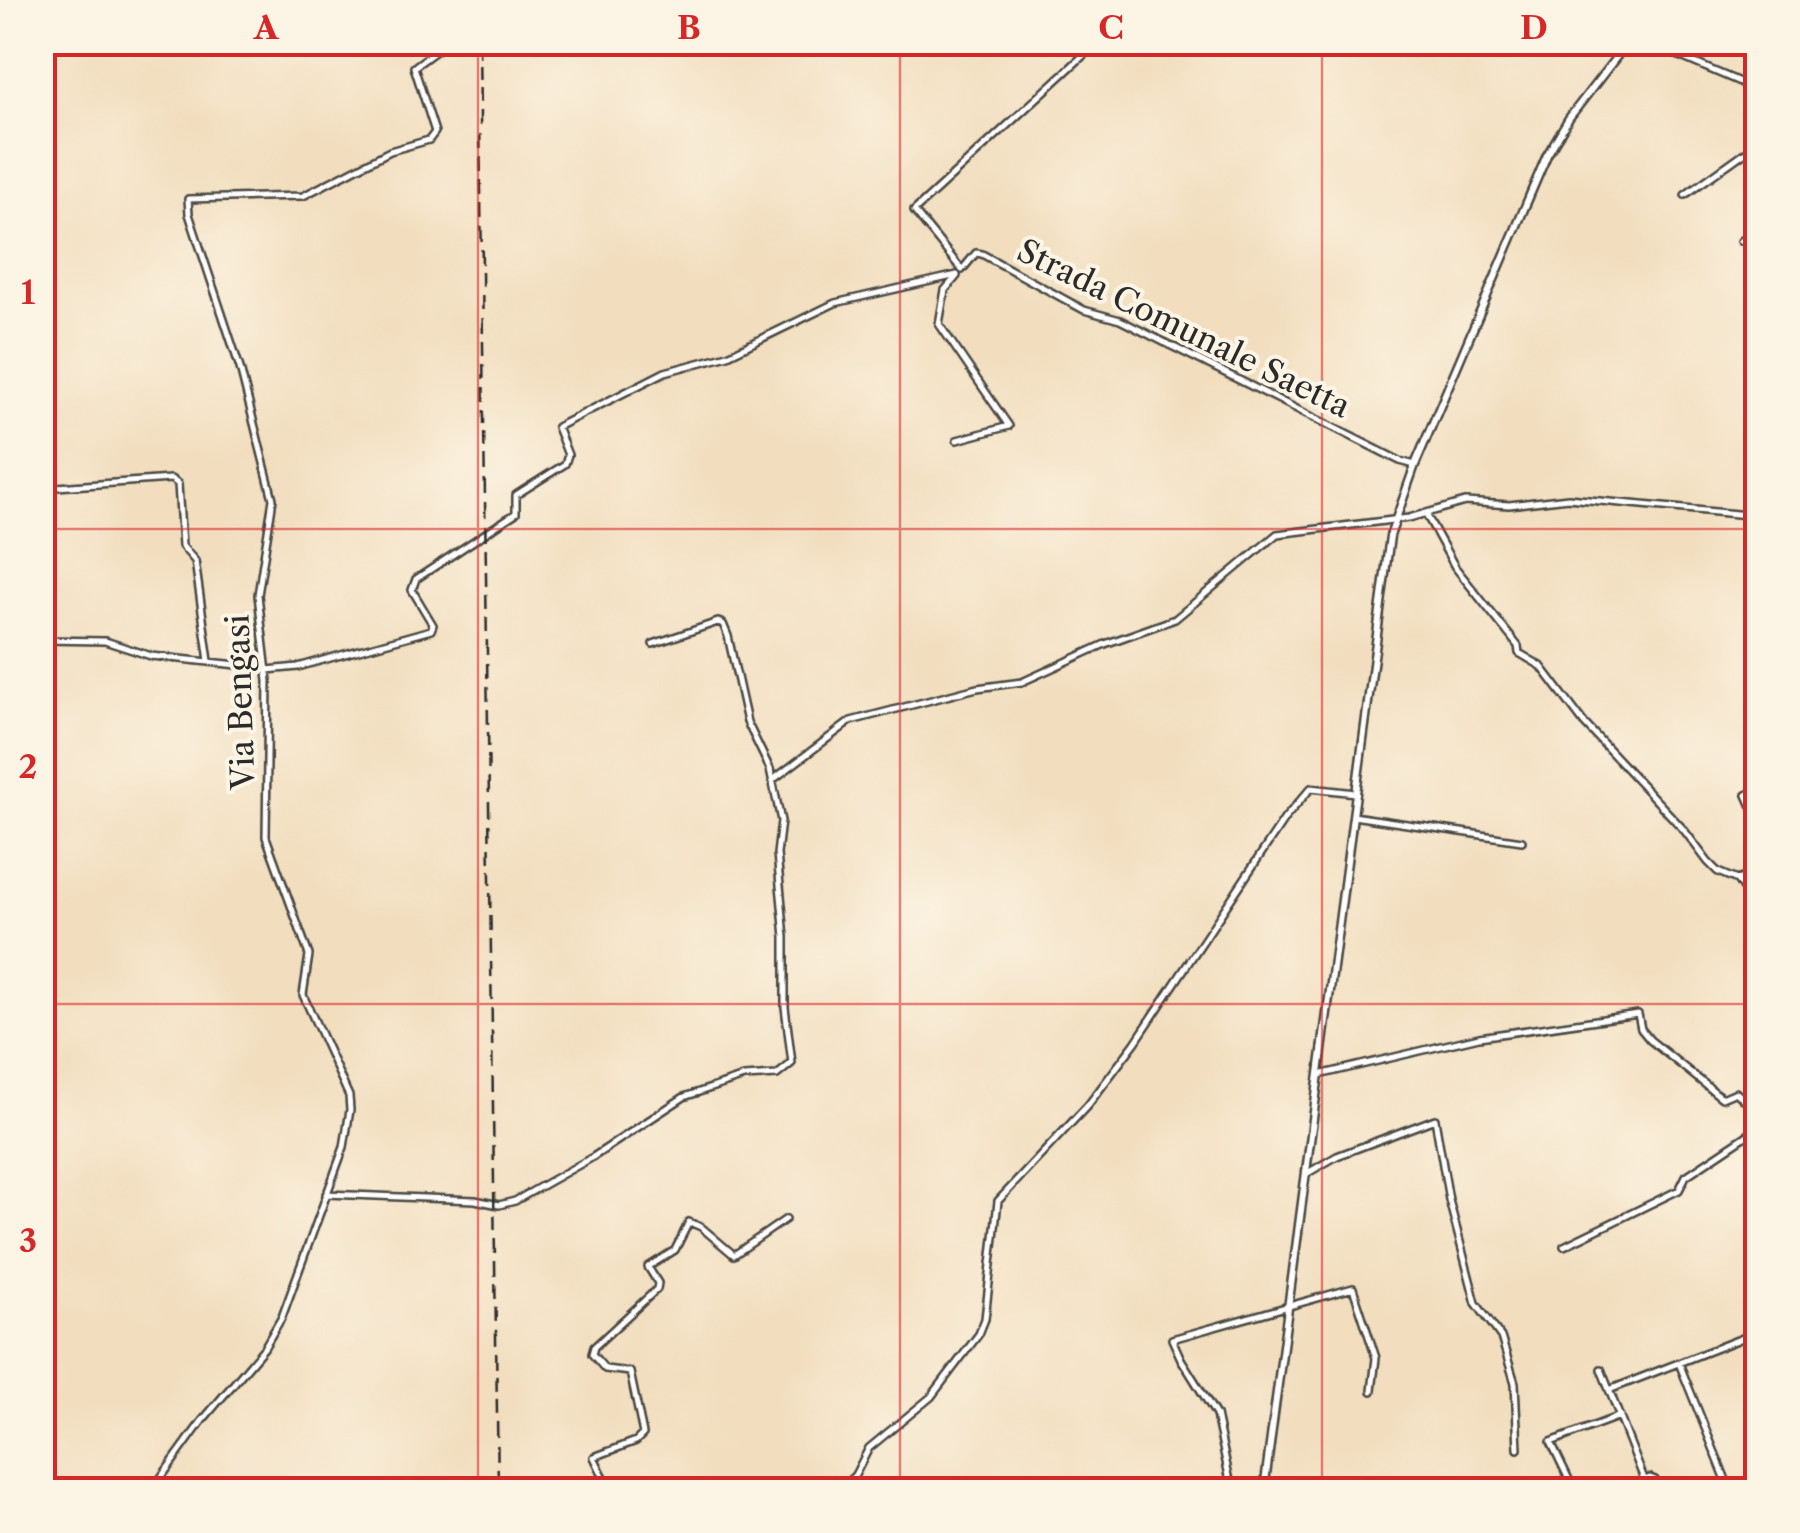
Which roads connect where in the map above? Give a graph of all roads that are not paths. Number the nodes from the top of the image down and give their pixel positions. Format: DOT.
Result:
graph roads {
  1 [pos="448,42"];
  2 [pos="1098,42"];
  3 [pos="1646,42"];
  4 [pos="1622,45"];
  5 [pos="1758,103"];
  6 [pos="1758,143"];
  7 [pos="1685,195"];
  8 [pos="1758,229"];
  9 [pos="1741,241"];
  10 [pos="960,272"];
  11 [pos="956,440"];
  12 [pos="1415,465"];
  13 [pos="42,488"];
  14 [pos="1427,515"];
  15 [pos="1758,516"];
  16 [pos="1394,518"];
  17 [pos="42,640"];
  18 [pos="654,644"];
  19 [pos="209,661"];
  20 [pos="267,669"];
  21 [pos="774,779"];
  22 [pos="1758,788"];
  23 [pos="1356,793"];
  24 [pos="1353,816"];
  25 [pos="1758,820"];
  26 [pos="1522,842"];
  27 [pos="1758,872"];
  28 [pos="1737,880"];
  29 [pos="1749,898"];
  30 [pos="1319,1074"];
  31 [pos="1758,1114"];
  32 [pos="1758,1128"];
  33 [pos="1306,1174"];
  34 [pos="326,1194"];
  35 [pos="786,1219"];
  36 [pos="1564,1246"];
  37 [pos="1288,1307"];
  38 [pos="1758,1332"];
  39 [pos="1679,1363"];
  40 [pos="1601,1369"];
  41 [pos="1609,1390"];
  42 [pos="1372,1391"];
  43 [pos="1620,1416"];
  44 [pos="1518,1449"];
  45 [pos="1644,1479"];
  46 [pos="152,1490"];
  47 [pos="610,1490"];
  48 [pos="841,1490"];
  49 [pos="1232,1490"];
  50 [pos="1264,1490"];
  51 [pos="1574,1490"];
  52 [pos="1616,1490"];
  53 [pos="1658,1490"];
  54 [pos="1730,1490"];
  1 -- 20 [label="street, Via Bengasi"];
  2 -- 10 [label="street"];
  3 -- 5 [label="street"];
  4 -- 12 [label="street"];
  6 -- 7 [label="street"];
  8 -- 9 [label="street"];
  10 -- 11 [label="street"];
  10 -- 12 [label="street, Strada Comunale Saetta"];
  10 -- 20 [label="street"];
  12 -- 16 [label="street"];
  13 -- 19 [label="street"];
  14 -- 15 [label="street"];
  14 -- 16 [label="street"];
  14 -- 28 [label="street"];
  16 -- 21 [label="street"];
  16 -- 23 [label="street"];
  17 -- 19 [label="street"];
  18 -- 21 [label="street"];
  19 -- 20 [label="street"];
  20 -- 34 [label="street, Via Bengasi"];
  21 -- 34 [label="street"];
  22 -- 25 [label="street"];
  23 -- 24 [label="street"];
  23 -- 48 [label="street"];
  24 -- 26 [label="street"];
  24 -- 30 [label="street"];
  27 -- 28 [label="street"];
  28 -- 29 [label="street"];
  30 -- 31 [label="street"];
  30 -- 33 [label="street"];
  32 -- 36 [label="street"];
  33 -- 37 [label="street"];
  33 -- 44 [label="street"];
  34 -- 46 [label="street, Via Bengasi"];
  35 -- 47 [label="street"];
  37 -- 42 [label="street"];
  37 -- 49 [label="street"];
  37 -- 50 [label="street"];
  38 -- 39 [label="street"];
  39 -- 41 [label="street"];
  39 -- 54 [label="street"];
  40 -- 41 [label="street"];
  41 -- 43 [label="street"];
  43 -- 45 [label="street"];
  43 -- 51 [label="street"];
  45 -- 52 [label="street"];
  45 -- 53 [label="street"];
}
